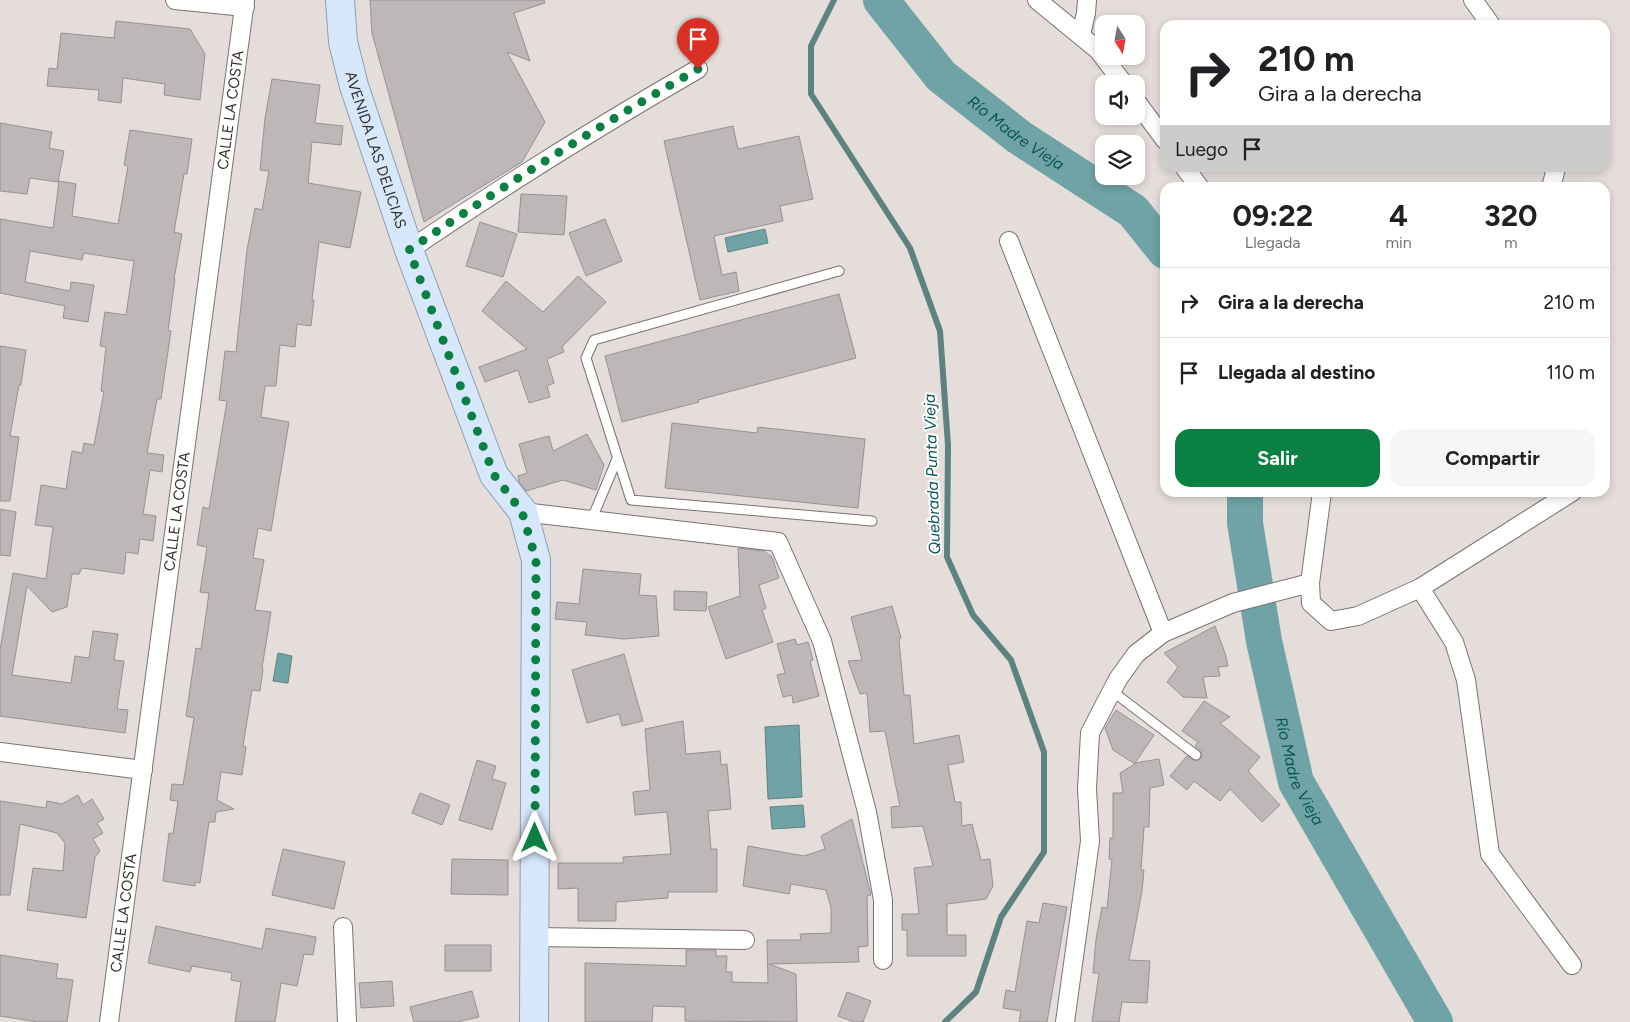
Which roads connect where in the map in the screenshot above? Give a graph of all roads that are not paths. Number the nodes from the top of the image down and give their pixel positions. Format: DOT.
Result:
graph roads {
  1 [pos="174,0"];
  2 [pos="340,0"];
  3 [pos="1037,0"];
  4 [pos="1087,0"];
  5 [pos="1473,0"];
  6 [pos="245,4"];
  7 [pos="1487,20"];
  8 [pos="1081,36"];
  9 [pos="698,69"];
  10 [pos="1117,75"];
  11 [pos="1145,113"];
  12 [pos="1160,133"];
  13 [pos="1009,241"];
  14 [pos="409,250"];
  15 [pos="838,271"];
  16 [pos="617,459"];
  17 [pos="1321,497"];
  18 [pos="1564,497"];
  19 [pos="522,512"];
  20 [pos="591,521"];
  21 [pos="872,521"];
  22 [pos="1310,583"];
  23 [pos="1420,588"];
  24 [pos="1163,633"];
  25 [pos="1112,691"];
  26 [pos="0,752"];
  27 [pos="1196,755"];
  28 [pos="143,770"];
  29 [pos="343,926"];
  30 [pos="535,937"];
  31 [pos="745,940"];
  32 [pos="883,960"];
  33 [pos="1572,965"];
  34 [pos="109,1022"];
  35 [pos="348,1022"];
  36 [pos="534,1022"];
  37 [pos="1065,1022"];
  1 -- 6 [label="street"];
  2 -- 14 [label="main road, AVENIDA LAS DELICIAS"];
  3 -- 8 [label="street"];
  4 -- 8 [label="street"];
  5 -- 7 [label="street"];
  6 -- 28 [label="street, CALLE LA COSTA"];
  8 -- 10 [label="street"];
  9 -- 14 [label="street"];
  11 -- 12 [label="street"];
  13 -- 24 [label="street"];
  14 -- 19 [label="main road, AVENIDA LAS DELICIAS"];
  15 -- 16 [label="lane"];
  16 -- 20 [label="lane"];
  16 -- 21 [label="lane"];
  17 -- 22 [label="street"];
  18 -- 23 [label="street"];
  19 -- 20 [label="street"];
  19 -- 30 [label="main road, AVENIDA LAS DELICIAS"];
  20 -- 32 [label="street"];
  22 -- 23 [label="street"];
  22 -- 24 [label="street"];
  23 -- 33 [label="street"];
  24 -- 25 [label="street"];
  25 -- 27 [label="lane"];
  25 -- 37 [label="street"];
  26 -- 28 [label="street"];
  28 -- 34 [label="street, CALLE LA COSTA"];
  29 -- 35 [label="street"];
  30 -- 31 [label="street"];
  30 -- 36 [label="main road, AVENIDA LAS DELICIAS"];
}
